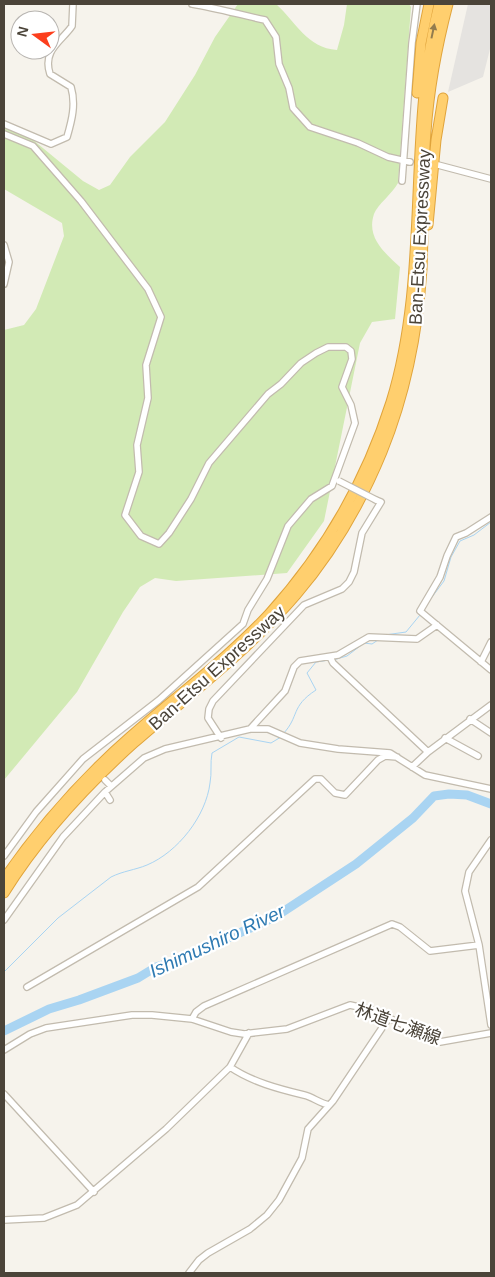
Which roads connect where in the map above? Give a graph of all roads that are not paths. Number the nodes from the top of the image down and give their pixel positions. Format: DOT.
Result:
graph roads {
  1 [pos="73,4"];
  2 [pos="192,4"];
  3 [pos="417,4"];
  4 [pos="429,4"];
  5 [pos="439,4"];
  6 [pos="448,4"];
  7 [pos="444,98"];
  8 [pos="4,124"];
  9 [pos="4,134"];
  10 [pos="418,148"];
  11 [pos="402,161"];
  12 [pos="410,162"];
  13 [pos="438,165"];
  14 [pos="491,179"];
  15 [pos="402,181"];
  16 [pos="4,245"];
  17 [pos="422,268"];
  18 [pos="4,284"];
  19 [pos="337,480"];
  20 [pos="491,517"];
  21 [pos="437,624"];
  22 [pos="491,642"];
  23 [pos="330,657"];
  24 [pos="481,662"];
  25 [pos="491,670"];
  26 [pos="491,705"];
  27 [pos="470,720"];
  28 [pos="250,729"];
  29 [pos="491,733"];
  30 [pos="221,738"];
  31 [pos="445,738"];
  32 [pos="428,752"];
  33 [pos="478,756"];
  34 [pos="397,757"];
  35 [pos="84,759"];
  36 [pos="90,765"];
  37 [pos="412,767"];
  38 [pos="106,780"];
  39 [pos="111,786"];
  40 [pos="491,788"];
  41 [pos="105,792"];
  42 [pos="110,800"];
  43 [pos="491,840"];
  44 [pos="4,856"];
  45 [pos="4,879"];
  46 [pos="4,893"];
  47 [pos="4,920"];
  48 [pos="479,945"];
  49 [pos="27,987"];
  50 [pos="488,987"];
  51 [pos="192,1019"];
  52 [pos="388,1019"];
  53 [pos="491,1024"];
  54 [pos="249,1033"];
  55 [pos="491,1033"];
  56 [pos="4,1050"];
  57 [pos="230,1067"];
  58 [pos="4,1094"];
  59 [pos="329,1105"];
  60 [pos="94,1192"];
  61 [pos="4,1220"];
  62 [pos="189,1273"];
  1 -- 8 [label="street"];
  2 -- 11 [label="street"];
  3 -- 11 [label="street"];
  4 -- 10 [label="highway"];
  10 -- 5 [label="highway, Ban-Etsu Expressway, one-way"];
  6 -- 17 [label="highway, Ban-Etsu Expressway"];
  7 -- 17 [label="highway"];
  9 -- 19 [label="street"];
  10 -- 45 [label="highway, Ban-Etsu Expressway"];
  11 -- 12 [label="street"];
  11 -- 15 [label="street"];
  13 -- 14 [label="street"];
  16 -- 18 [label="street"];
  17 -- 46 [label="highway, Ban-Etsu Expressway"];
  19 -- 30 [label="street, bridge"];
  19 -- 35 [label="street"];
  20 -- 21 [label="street"];
  21 -- 23 [label="street"];
  21 -- 24 [label="street"];
  22 -- 24 [label="street"];
  23 -- 28 [label="street"];
  23 -- 32 [label="street"];
  24 -- 25 [label="street"];
  26 -- 27 [label="street"];
  27 -- 29 [label="street"];
  27 -- 31 [label="street"];
  28 -- 30 [label="street"];
  28 -- 34 [label="street"];
  30 -- 39 [label="street"];
  31 -- 32 [label="street"];
  31 -- 33 [label="street"];
  32 -- 37 [label="street"];
  34 -- 37 [label="street"];
  34 -- 49 [label="street"];
  35 -- 36 [label="street"];
  35 -- 44 [label="street"];
  37 -- 40 [label="street"];
  38 -- 39 [label="street"];
  39 -- 41 [label="street"];
  41 -- 42 [label="street"];
  41 -- 47 [label="street"];
  43 -- 48 [label="street"];
  48 -- 50 [label="street"];
  48 -- 51 [label="street"];
  50 -- 53 [label="street"];
  51 -- 54 [label="street, 林道七瀬線"];
  51 -- 56 [label="street, 林道七瀬線"];
  52 -- 54 [label="street, 林道七瀬線"];
  52 -- 55 [label="street, 林道七瀬線"];
  52 -- 59 [label="street"];
  54 -- 57 [label="street"];
  57 -- 59 [label="street"];
  57 -- 60 [label="street"];
  58 -- 60 [label="street"];
  59 -- 62 [label="street"];
  60 -- 61 [label="street"];
}
